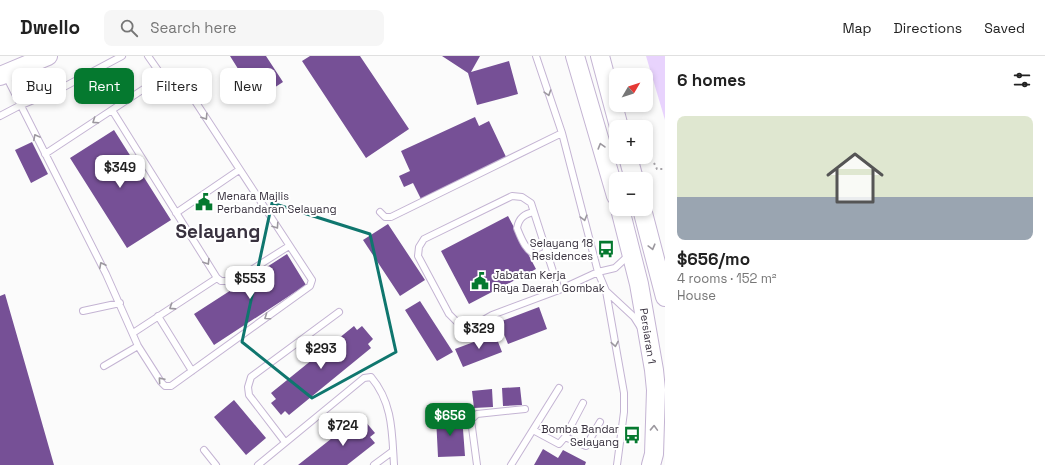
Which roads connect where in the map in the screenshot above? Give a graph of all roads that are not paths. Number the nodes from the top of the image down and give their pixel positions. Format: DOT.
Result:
graph roads {
  1 [pos="48,56"];
  2 [pos="122,56"];
  3 [pos="148,56"];
  4 [pos="536,56"];
  5 [pos="575,56"];
  6 [pos="600,56"];
  7 [pos="156,68"];
  8 [pos="2,76"];
  9 [pos="142,90"];
  10 [pos="197,104"];
  11 [pos="19,106"];
  12 [pos="112,110"];
  13 [pos="0,116"];
  14 [pos="618,120"];
  15 [pos="562,133"];
  16 [pos="45,154"];
  17 [pos="239,170"];
  18 [pos="609,172"];
  19 [pos="380,212"];
  20 [pos="534,212"];
  21 [pos="176,213"];
  22 [pos="622,216"];
  23 [pos="644,216"];
  24 [pos="289,246"];
  25 [pos="548,251"];
  26 [pos="631,253"];
  27 [pos="598,272"];
  28 [pos="217,278"];
  29 [pos="639,284"];
  30 [pos="559,290"];
  31 [pos="606,291"];
  32 [pos="665,297"];
  33 [pos="120,303"];
  34 [pos="83,311"];
  35 [pos="339,312"];
  36 [pos="158,316"];
  37 [pos="133,333"];
  38 [pos="650,342"];
  39 [pos="138,346"];
  40 [pos="104,366"];
  41 [pos="192,371"];
  42 [pos="665,371"];
  43 [pos="558,388"];
  44 [pos="583,403"];
  45 [pos="525,409"];
  46 [pos="600,422"];
  47 [pos="533,430"];
  48 [pos="565,437"];
  49 [pos="285,442"];
  50 [pos="204,450"];
  51 [pos="393,451"];
  52 [pos="216,465"];
  53 [pos="258,465"];
  54 [pos="374,465"];
  55 [pos="394,465"];
  56 [pos="477,465"];
  57 [pos="511,465"];
  58 [pos="617,465"];
  59 [pos="651,465"];
  1 -- 8 [label="main road"];
  2 -- 11 [label="lane"];
  3 -- 7 [label="lane"];
  4 -- 15 [label="lane, one-way"];
  18 -- 5 [label="main road, one-way"];
  6 -- 14 [label="main road"];
  8 -- 11 [label="lane"];
  9 -- 12 [label="lane"];
  10 -- 17 [label="lane, one-way"];
  11 -- 13 [label="lane"];
  16 -- 11 [label="lane, one-way"];
  12 -- 16 [label="lane, one-way"];
  12 -- 21 [label="lane"];
  15 -- 19 [label="lane"];
  15 -- 27 [label="lane, one-way"];
  33 -- 16 [label="lane, one-way"];
  17 -- 21 [label="lane"];
  17 -- 24 [label="lane, one-way"];
  20 -- 25 [label="lane"];
  20 -- 25 [label="lane"];
  20 -- 30 [label="lane"];
  21 -- 28 [label="lane, one-way"];
  22 -- 26 [label="main road, Persiaran 1"];
  23 -- 32 [label="main road, one-way"];
  24 -- 28 [label="lane"];
  24 -- 41 [label="lane, one-way"];
  25 -- 30 [label="lane"];
  26 -- 27 [label="lane"];
  26 -- 29 [label="main road, Persiaran 1"];
  27 -- 30 [label="lane"];
  27 -- 31 [label="lane"];
  28 -- 36 [label="lane, one-way"];
  29 -- 38 [label="main road, Persiaran 1"];
  29 -- 42 [label="main road"];
  31 -- 38 [label="lane"];
  31 -- 58 [label="lane, one-way"];
  33 -- 34 [label="lane"];
  33 -- 37 [label="lane"];
  35 -- 49 [label="lane"];
  36 -- 37 [label="lane"];
  36 -- 41 [label="lane"];
  37 -- 39 [label="lane"];
  59 -- 38 [label="main road, Persiaran 1, one-way"];
  39 -- 40 [label="lane"];
  41 -- 39 [label="lane, one-way"];
  43 -- 47 [label="lane"];
  44 -- 48 [label="lane"];
  45 -- 56 [label="lane"];
  46 -- 48 [label="lane"];
  47 -- 48 [label="lane"];
  47 -- 57 [label="lane"];
  49 -- 51 [label="lane"];
  49 -- 53 [label="lane"];
  50 -- 52 [label="lane"];
  51 -- 54 [label="lane"];
  51 -- 55 [label="lane"];
}
